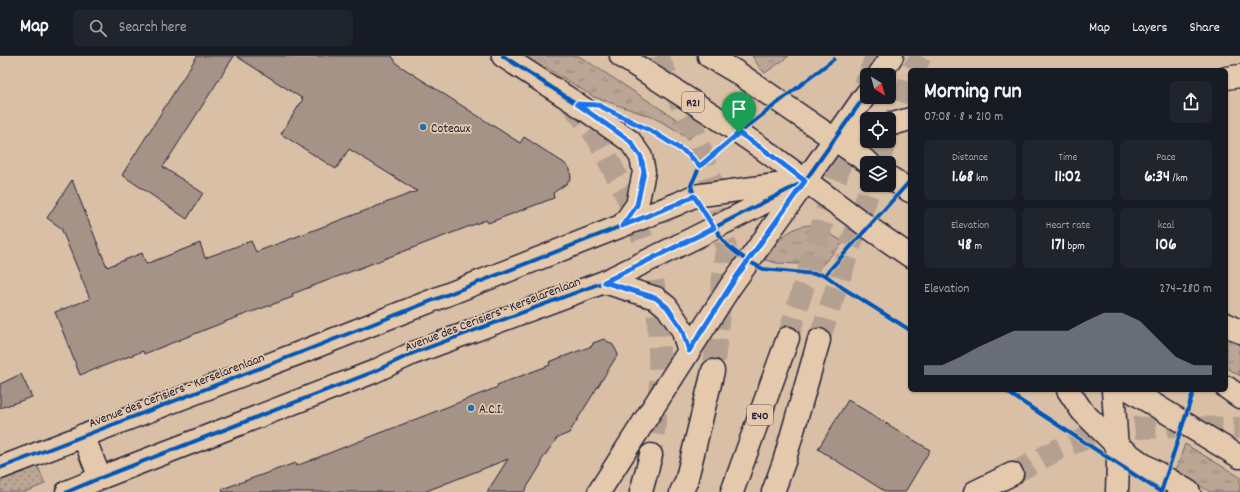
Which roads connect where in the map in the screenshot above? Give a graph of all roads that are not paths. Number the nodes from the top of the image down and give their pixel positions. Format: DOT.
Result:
graph roads {
  1 [pos="503,56"];
  2 [pos="621,56"];
  3 [pos="710,56"];
  4 [pos="892,56"];
  5 [pos="736,64"];
  6 [pos="884,68"];
  7 [pos="1240,76"];
  8 [pos="1228,78"];
  9 [pos="860,103"];
  10 [pos="908,120"];
  11 [pos="896,123"];
  12 [pos="860,133"];
  13 [pos="835,140"];
  14 [pos="860,157"];
  15 [pos="805,181"];
  16 [pos="896,182"];
  17 [pos="908,190"];
  18 [pos="622,226"];
  19 [pos="908,255"];
  20 [pos="604,282"];
  21 [pos="1228,325"];
  22 [pos="1240,332"];
  23 [pos="788,338"];
  24 [pos="819,340"];
  25 [pos="689,351"];
  26 [pos="713,371"];
  27 [pos="1228,388"];
  28 [pos="1069,392"];
  29 [pos="1113,392"];
  30 [pos="1133,392"];
  31 [pos="1240,396"];
  32 [pos="83,435"];
  33 [pos="1116,445"];
  34 [pos="651,456"];
  35 [pos="1240,457"];
  36 [pos="0,468"];
  37 [pos="1012,474"];
  38 [pos="100,478"];
  39 [pos="1186,491"];
  40 [pos="68,492"];
  41 [pos="599,492"];
  42 [pos="641,492"];
  43 [pos="681,492"];
  44 [pos="732,492"];
  45 [pos="773,492"];
  46 [pos="975,492"];
  47 [pos="1117,492"];
  1 -- 18 [label="main road"];
  2 -- 15 [label="main road, R21"];
  3 -- 5 [label="main road"];
  4 -- 6 [label="main road"];
  5 -- 13 [label="main road"];
  7 -- 8 [label="main road"];
  9 -- 13 [label="main road"];
  10 -- 11 [label="main road"];
  12 -- 13 [label="main road"];
  13 -- 14 [label="main road"];
  13 -- 15 [label="main road"];
  15 -- 18 [label="main road, Avenue des Cerisiers - Kerselarenlaan"];
  15 -- 19 [label="main road, R21"];
  15 -- 20 [label="main road, Avenue des Cerisiers - Kerselarenlaan"];
  15 -- 25 [label="main road"];
  16 -- 17 [label="main road"];
  18 -- 32 [label="main road, Avenue des Cerisiers - Kerselarenlaan"];
  20 -- 25 [label="main road"];
  20 -- 38 [label="main road, Avenue des Cerisiers - Kerselarenlaan"];
  21 -- 22 [label="main road"];
  23 -- 44 [label="main road, E40"];
  24 -- 45 [label="main road"];
  25 -- 41 [label="main road"];
  26 -- 43 [label="main road"];
  27 -- 31 [label="main road"];
  28 -- 33 [label="main road"];
  29 -- 33 [label="main road"];
  30 -- 35 [label="main road"];
  32 -- 36 [label="main road, Avenue des Cerisiers - Kerselarenlaan"];
  32 -- 38 [label="main road, Avenue des Cerisiers - Kerselarenlaan"];
  33 -- 39 [label="main road"];
  33 -- 47 [label="main road"];
  34 -- 42 [label="main road"];
  37 -- 46 [label="main road"];
  38 -- 40 [label="main road, Avenue des Cerisiers - Kerselarenlaan"];
}
